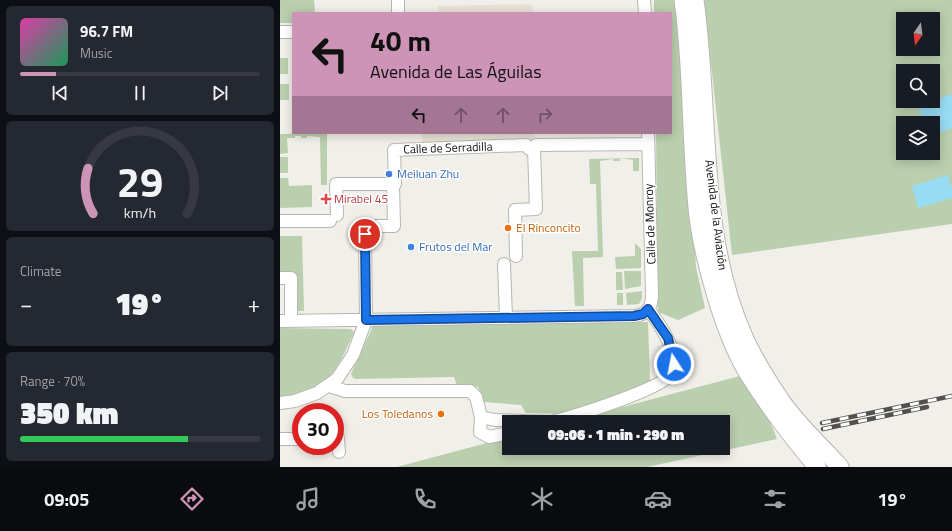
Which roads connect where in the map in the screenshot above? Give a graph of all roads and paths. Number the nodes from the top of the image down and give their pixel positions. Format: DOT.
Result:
graph roads {
  1 [pos="398,0"];
  2 [pos="644,0"];
  3 [pos="682,0"];
  4 [pos="695,0"];
  5 [pos="398,12"];
  6 [pos="645,12"];
  7 [pos="280,32"];
  8 [pos="292,32"];
  9 [pos="648,138"];
  10 [pos="587,139"];
  11 [pos="535,147"];
  12 [pos="394,184"];
  13 [pos="280,221"];
  14 [pos="516,256"];
  15 [pos="504,264"];
  16 [pos="280,278"];
  17 [pos="650,306"];
  18 [pos="506,317"];
  19 [pos="366,320"];
  20 [pos="286,321"];
  21 [pos="329,386"];
  22 [pos="280,403"];
  23 [pos="572,415"];
  24 [pos="481,417"];
  25 [pos="502,420"];
  26 [pos="502,434"];
  27 [pos="280,439"];
  28 [pos="292,439"];
  29 [pos="817,467"];
  30 [pos="840,467"];
  1 -- 5 [label="street"];
  2 -- 6 [label="street"];
  3 -- 29 [label="main road, Avenida de la Aviación"];
  4 -- 30 [label="main road, Avenida de la Aviación"];
  7 -- 8 [label="street"];
  9 -- 10 [label="street, Calle de Monroy"];
  9 -- 17 [label="street, Calle de Monroy"];
  10 -- 11 [label="street, Calle de Monroy"];
  11 -- 12 [label="street, Calle de Serradilla"];
  11 -- 14 [label="street"];
  12 -- 13 [label="street"];
  12 -- 19 [label="street, Calle de Serradilla"];
  15 -- 18 [label="street"];
  16 -- 20 [label="street"];
  17 -- 18 [label="street"];
  17 -- 23 [label="street"];
  18 -- 19 [label="street"];
  19 -- 20 [label="street"];
  19 -- 21 [label="street"];
  21 -- 22 [label="street"];
  21 -- 24 [label="street"];
  24 -- 25 [label="street"];
  24 -- 26 [label="street"];
  27 -- 28 [label="street"];
}
